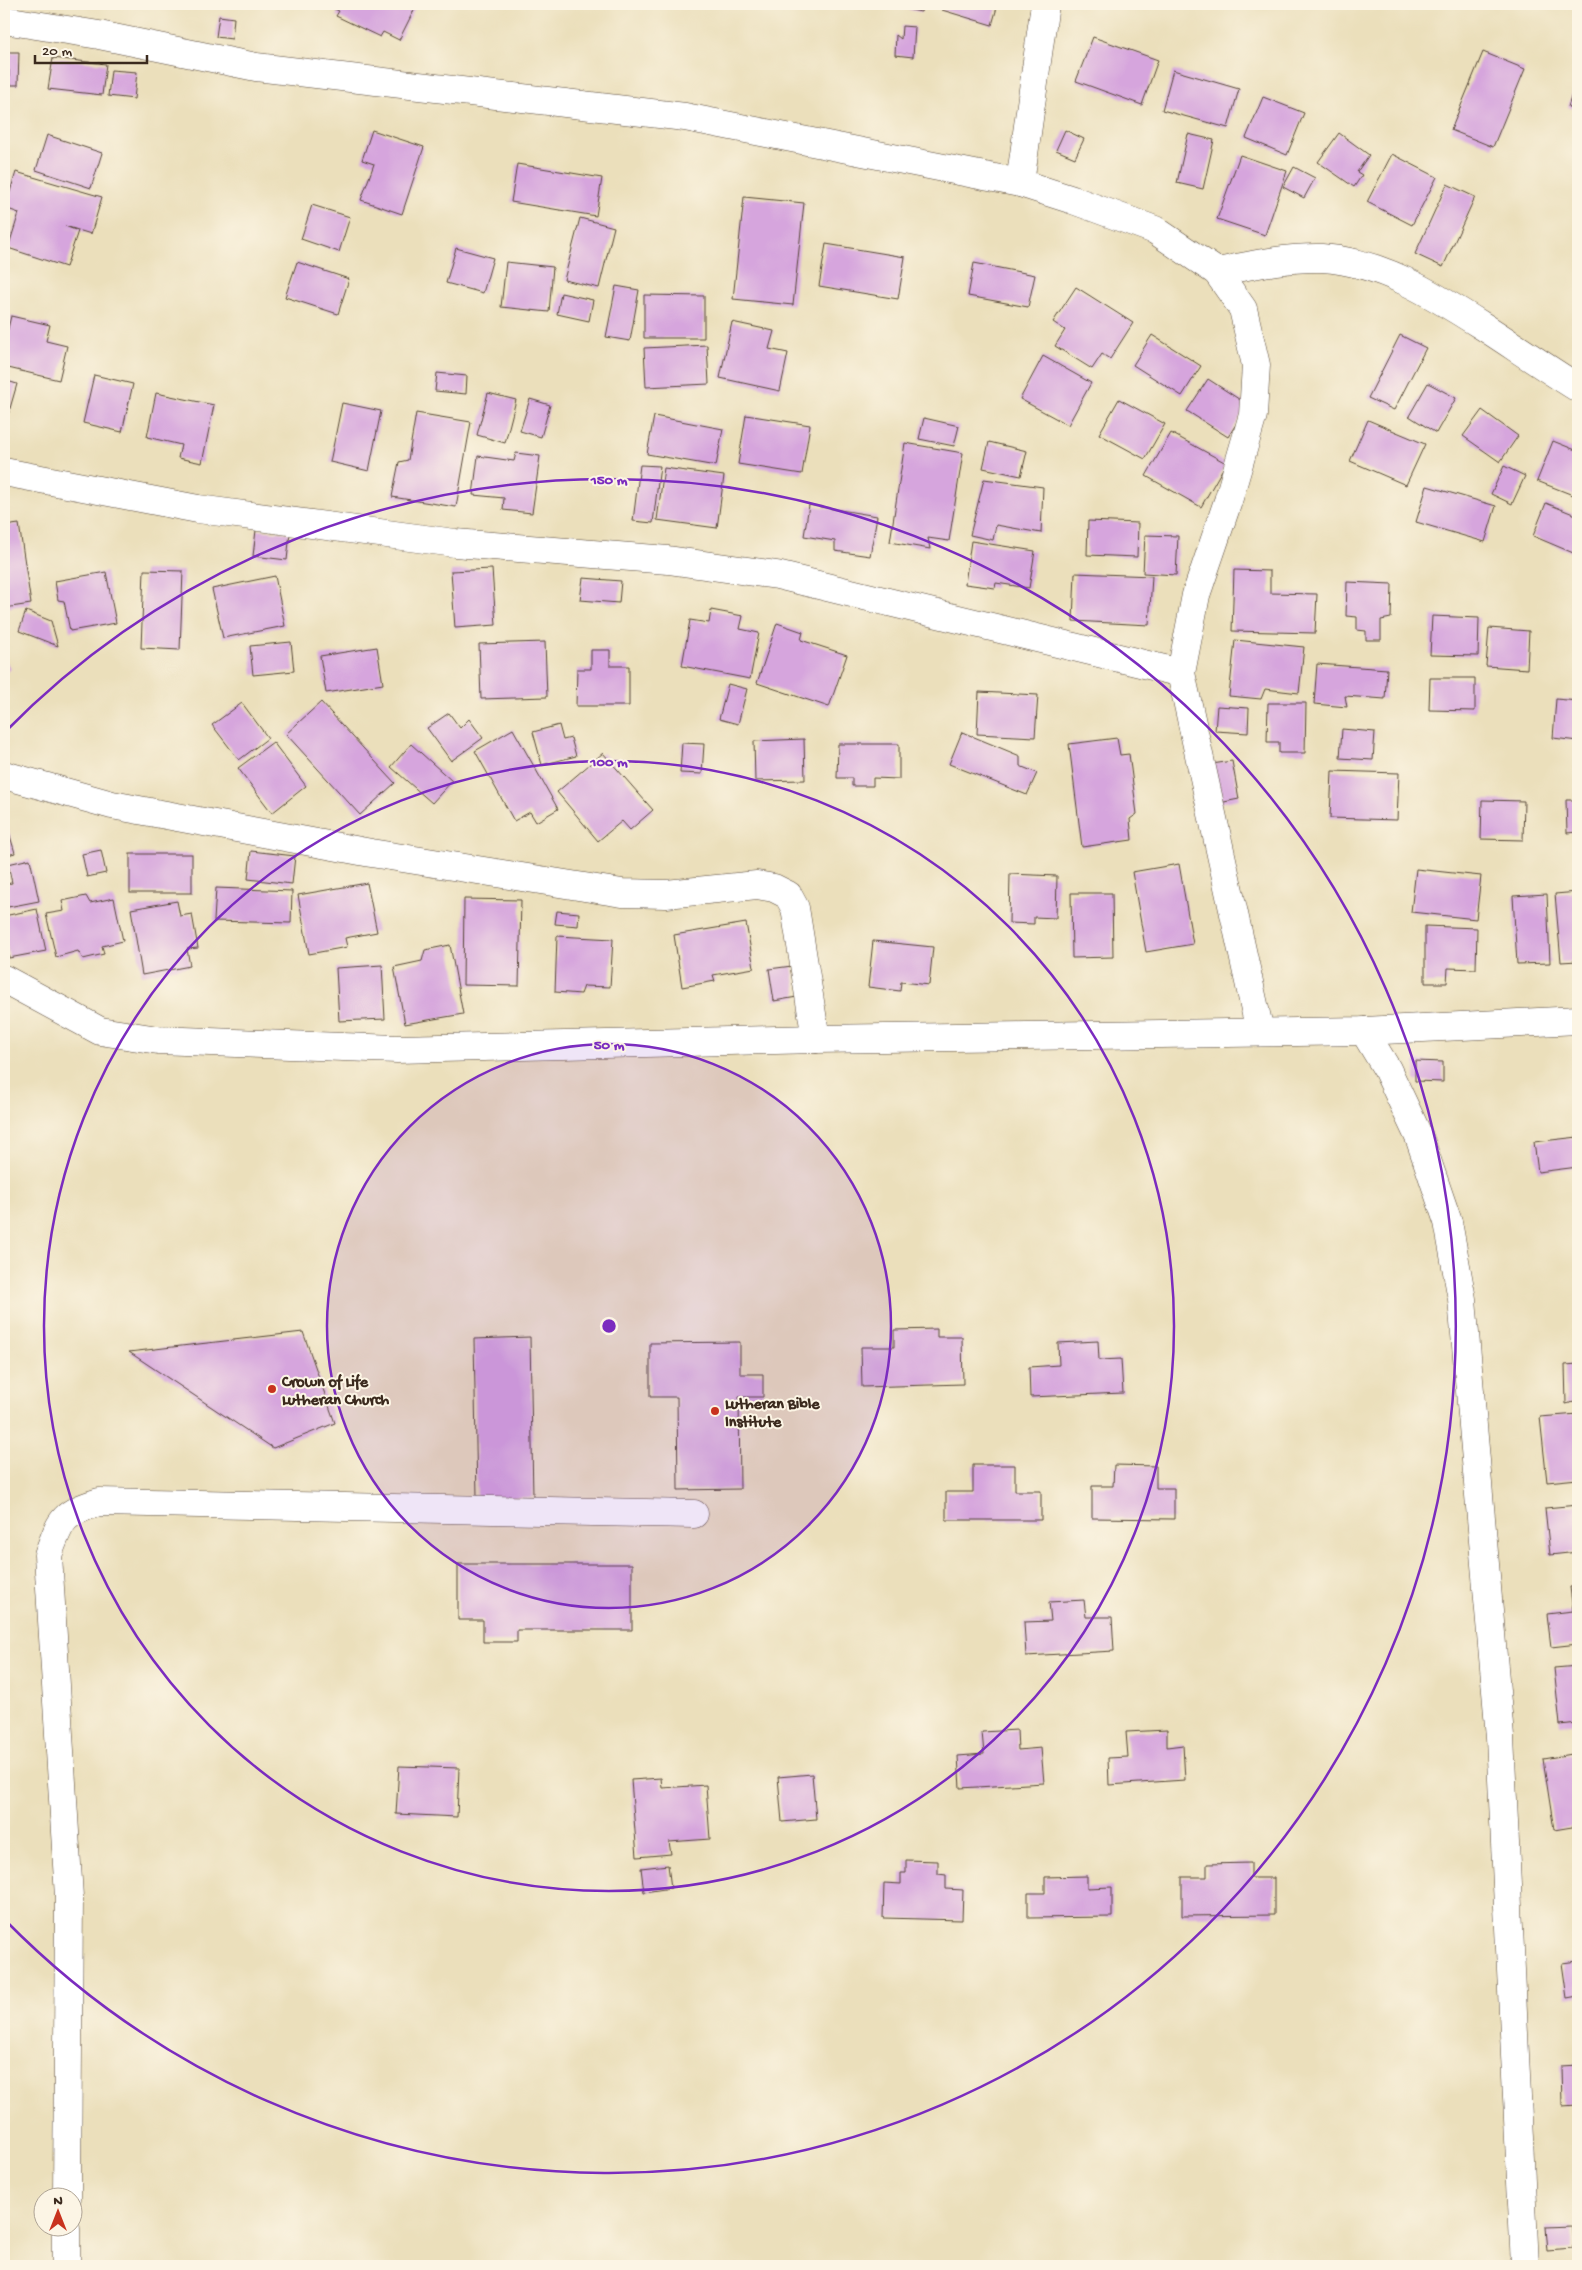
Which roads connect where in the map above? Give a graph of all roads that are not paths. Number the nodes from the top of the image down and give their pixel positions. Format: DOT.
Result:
graph roads {
  1 [pos="1045,4"];
  2 [pos="4,20"];
  3 [pos="1020,184"];
  4 [pos="1216,272"];
  5 [pos="1578,388"];
  6 [pos="4,472"];
  7 [pos="1180,673"];
  8 [pos="4,775"];
  9 [pos="4,979"];
  10 [pos="1578,1020"];
  11 [pos="1364,1031"];
  12 [pos="1260,1032"];
  13 [pos="816,1039"];
  14 [pos="694,1514"];
  15 [pos="66,2188"];
  16 [pos="66,2238"];
  17 [pos="66,2266"];
  18 [pos="1525,2266"];
  1 -- 3 [label="street"];
  2 -- 3 [label="street"];
  3 -- 4 [label="street"];
  4 -- 5 [label="street"];
  4 -- 7 [label="street"];
  6 -- 7 [label="street"];
  7 -- 12 [label="street"];
  8 -- 13 [label="street"];
  9 -- 13 [label="street"];
  10 -- 11 [label="street"];
  11 -- 12 [label="street"];
  11 -- 18 [label="street"];
  12 -- 13 [label="street"];
  14 -- 15 [label="street"];
  16 -- 17 [label="street"];
}
